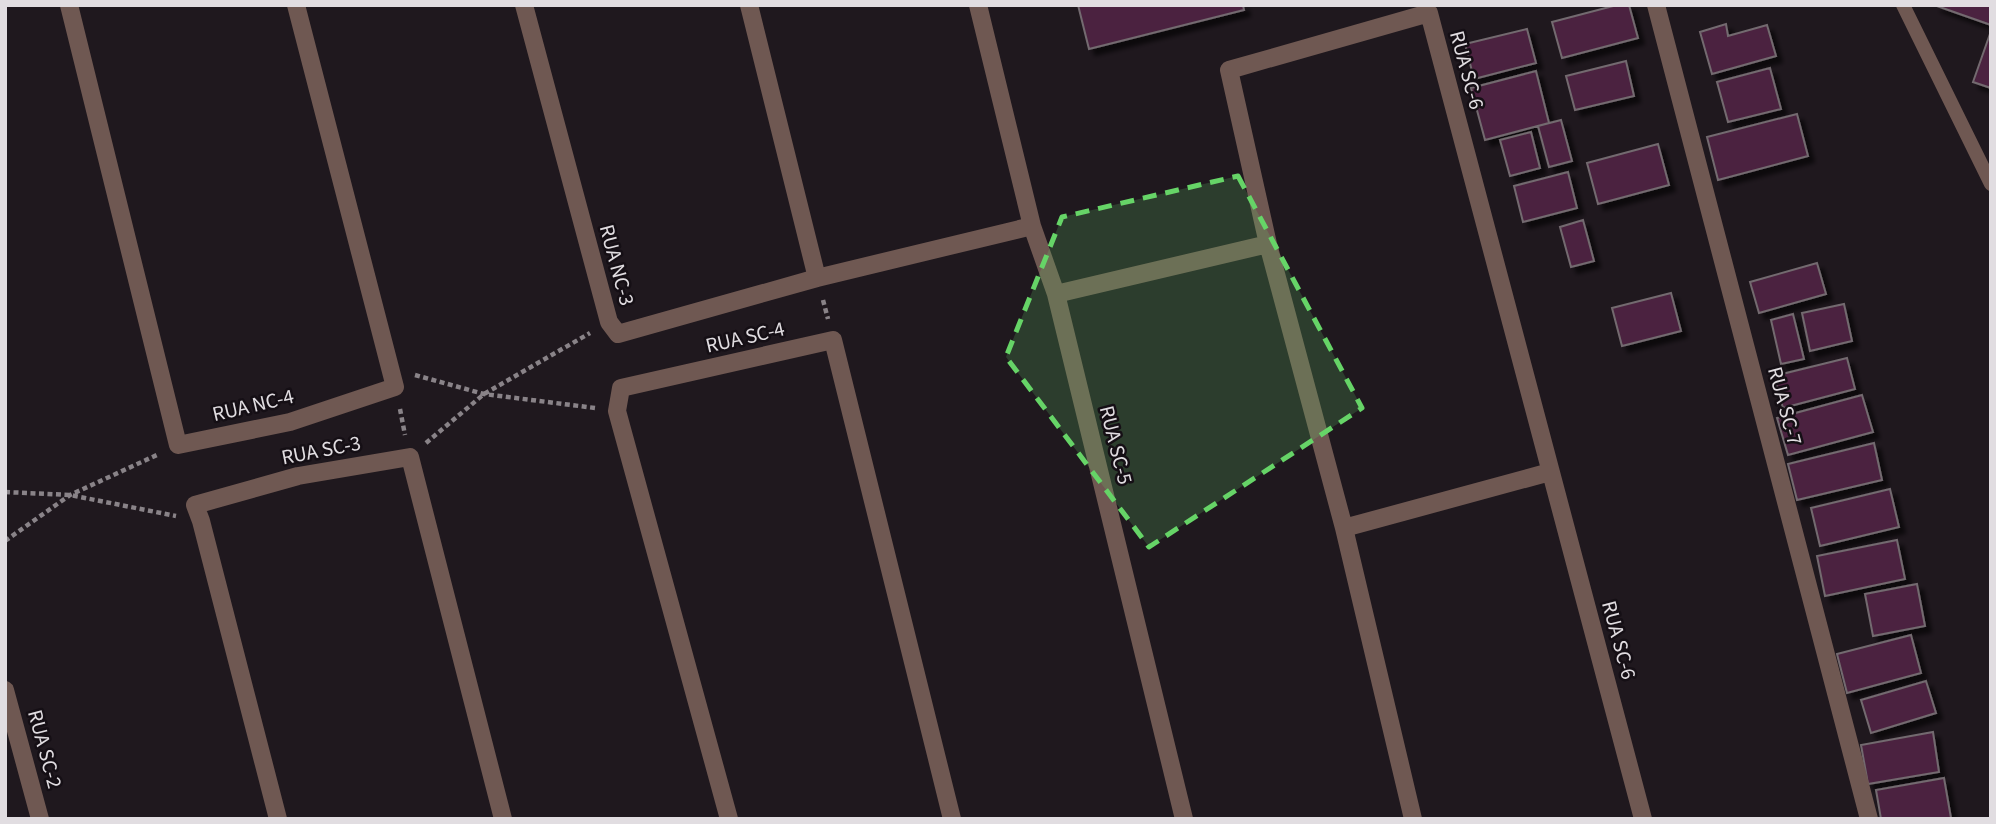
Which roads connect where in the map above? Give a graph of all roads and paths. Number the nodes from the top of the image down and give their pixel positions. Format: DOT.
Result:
graph roads {
  1 [pos="69,5"];
  2 [pos="296,5"];
  3 [pos="524,5"];
  4 [pos="749,5"];
  5 [pos="978,5"];
  6 [pos="1656,5"];
  7 [pos="1903,5"];
  8 [pos="1990,179"];
  9 [pos="1032,226"];
  10 [pos="1268,244"];
  11 [pos="817,278"];
  12 [pos="1056,294"];
  13 [pos="609,322"];
  14 [pos="833,340"];
  15 [pos="389,368"];
  16 [pos="395,387"];
  17 [pos="484,394"];
  18 [pos="617,411"];
  19 [pos="178,446"];
  20 [pos="410,457"];
  21 [pos="1550,472"];
  22 [pos="5,492"];
  23 [pos="70,495"];
  24 [pos="201,521"];
  25 [pos="1344,528"];
  26 [pos="5,541"];
  27 [pos="5,690"];
  28 [pos="40,819"];
  29 [pos="278,819"];
  30 [pos="503,819"];
  31 [pos="729,819"];
  32 [pos="952,819"];
  33 [pos="1184,819"];
  34 [pos="1413,819"];
  35 [pos="1643,819"];
  36 [pos="1869,819"];
  1 -- 19 [label="street"];
  2 -- 15 [label="street"];
  3 -- 13 [label="street, RUA NC-3"];
  4 -- 11 [label="street"];
  5 -- 9 [label="street"];
  6 -- 36 [label="street, RUA SC-7"];
  7 -- 8 [label="lane"];
  9 -- 11 [label="street, RUA NC-3"];
  9 -- 12 [label="street"];
  10 -- 12 [label="street"];
  10 -- 21 [label="street, RUA SC-6"];
  10 -- 25 [label="street, RUA SC-6"];
  11 -- 13 [label="street, RUA NC-3"];
  11 -- 14 [label="path"];
  12 -- 33 [label="street, RUA SC-5"];
  13 -- 17 [label="path"];
  14 -- 18 [label="street, RUA SC-4"];
  14 -- 32 [label="street"];
  15 -- 16 [label="street"];
  15 -- 17 [label="path"];
  16 -- 19 [label="street, RUA NC-4"];
  16 -- 20 [label="path"];
  17 -- 18 [label="path"];
  17 -- 20 [label="path"];
  18 -- 31 [label="street"];
  19 -- 23 [label="path"];
  20 -- 24 [label="street, RUA SC-3"];
  20 -- 30 [label="street"];
  21 -- 25 [label="street"];
  21 -- 35 [label="street, RUA SC-6"];
  22 -- 23 [label="path"];
  23 -- 24 [label="path"];
  23 -- 26 [label="path"];
  24 -- 29 [label="street"];
  25 -- 34 [label="street, RUA SC-6"];
  27 -- 28 [label="street, RUA SC-2"];
}
